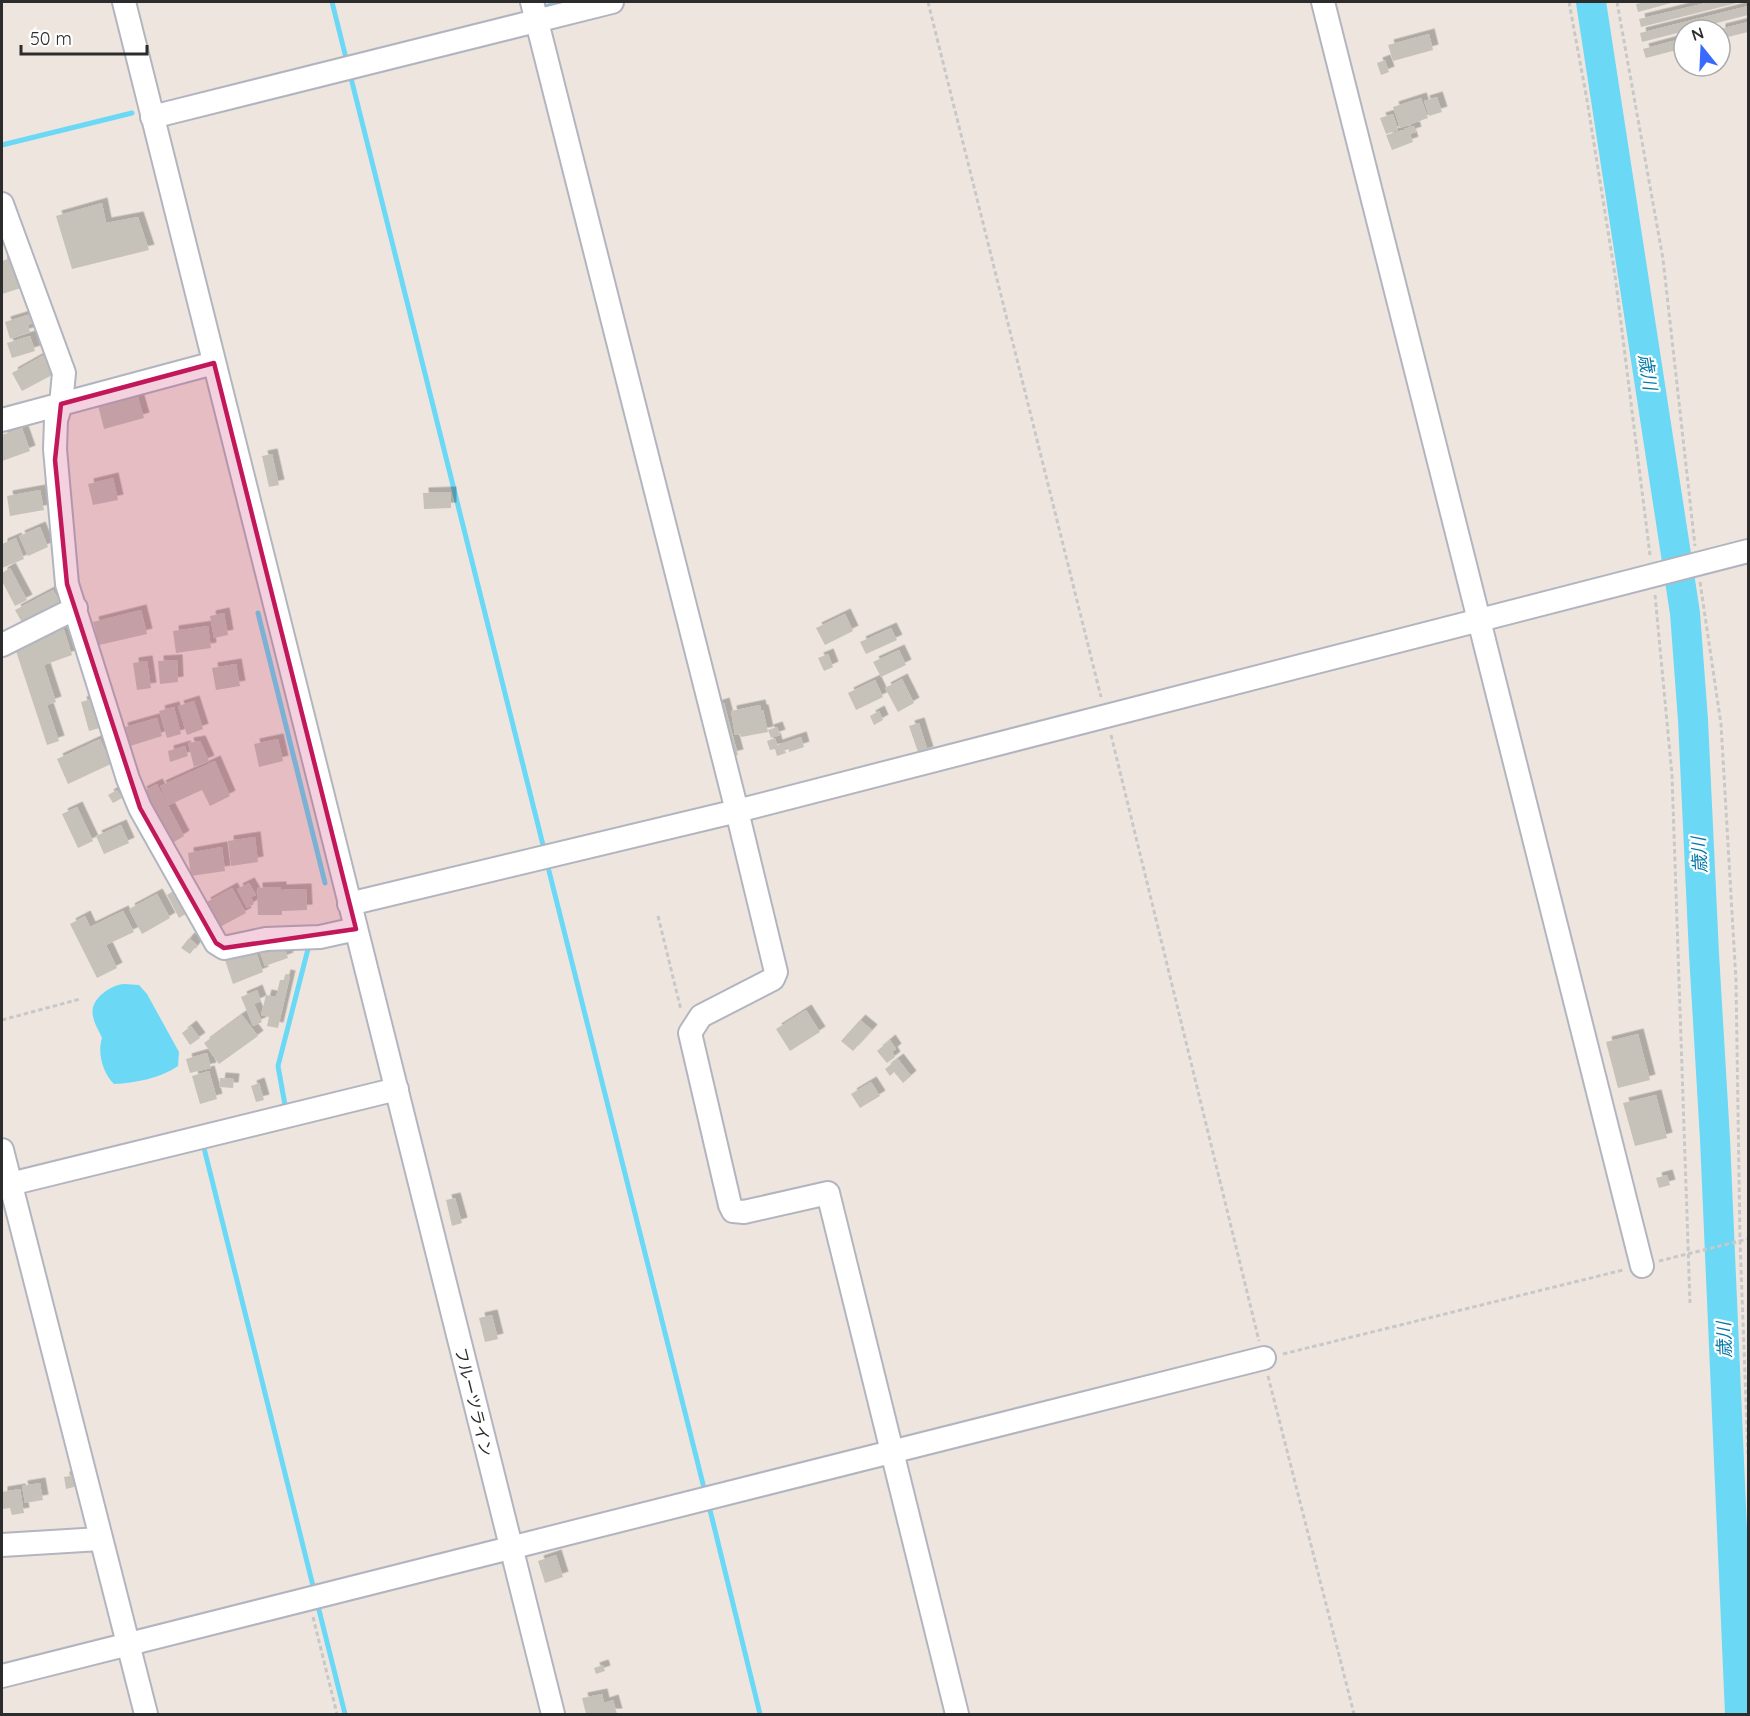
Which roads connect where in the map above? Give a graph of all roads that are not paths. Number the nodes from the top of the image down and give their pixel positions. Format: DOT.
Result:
graph roads {
  1 [pos="124,2"];
  2 [pos="612,2"];
  3 [pos="1323,2"];
  4 [pos="535,11"];
  5 [pos="152,117"];
  6 [pos="2,204"];
  7 [pos="214,363"];
  8 [pos="61,404"];
  9 [pos="2,420"];
  10 [pos="1749,551"];
  11 [pos="76,608"];
  12 [pos="1479,622"];
  13 [pos="2,645"];
  14 [pos="737,811"];
  15 [pos="349,904"];
  16 [pos="356,928"];
  17 [pos="397,1089"];
  18 [pos="2,1150"];
  19 [pos="6,1185"];
  20 [pos="1642,1266"];
  21 [pos="1264,1358"];
  22 [pos="891,1452"];
  23 [pos="100,1539"];
  24 [pos="2,1545"];
  25 [pos="510,1548"];
  26 [pos="128,1644"];
  27 [pos="2,1676"];
  28 [pos="146,1714"];
  29 [pos="553,1714"];
  30 [pos="957,1714"];
  1 -- 5 [label="street, フルーツライン"];
  2 -- 4 [label="street"];
  3 -- 12 [label="street"];
  4 -- 5 [label="street"];
  4 -- 14 [label="street"];
  5 -- 7 [label="street, フルーツライン"];
  6 -- 8 [label="street"];
  7 -- 8 [label="street"];
  7 -- 15 [label="street, フルーツライン"];
  8 -- 9 [label="street"];
  8 -- 11 [label="street"];
  10 -- 12 [label="street"];
  11 -- 13 [label="street"];
  11 -- 16 [label="street"];
  12 -- 14 [label="street"];
  12 -- 20 [label="street"];
  14 -- 15 [label="street"];
  14 -- 22 [label="street"];
  15 -- 16 [label="street, フルーツライン"];
  16 -- 17 [label="street, フルーツライン"];
  17 -- 19 [label="street"];
  17 -- 25 [label="street, フルーツライン"];
  18 -- 19 [label="street"];
  19 -- 23 [label="street"];
  21 -- 22 [label="street"];
  22 -- 25 [label="street"];
  22 -- 30 [label="street"];
  23 -- 24 [label="street"];
  23 -- 26 [label="street"];
  25 -- 26 [label="street"];
  25 -- 29 [label="street, フルーツライン"];
  26 -- 27 [label="street"];
  26 -- 28 [label="street"];
}
